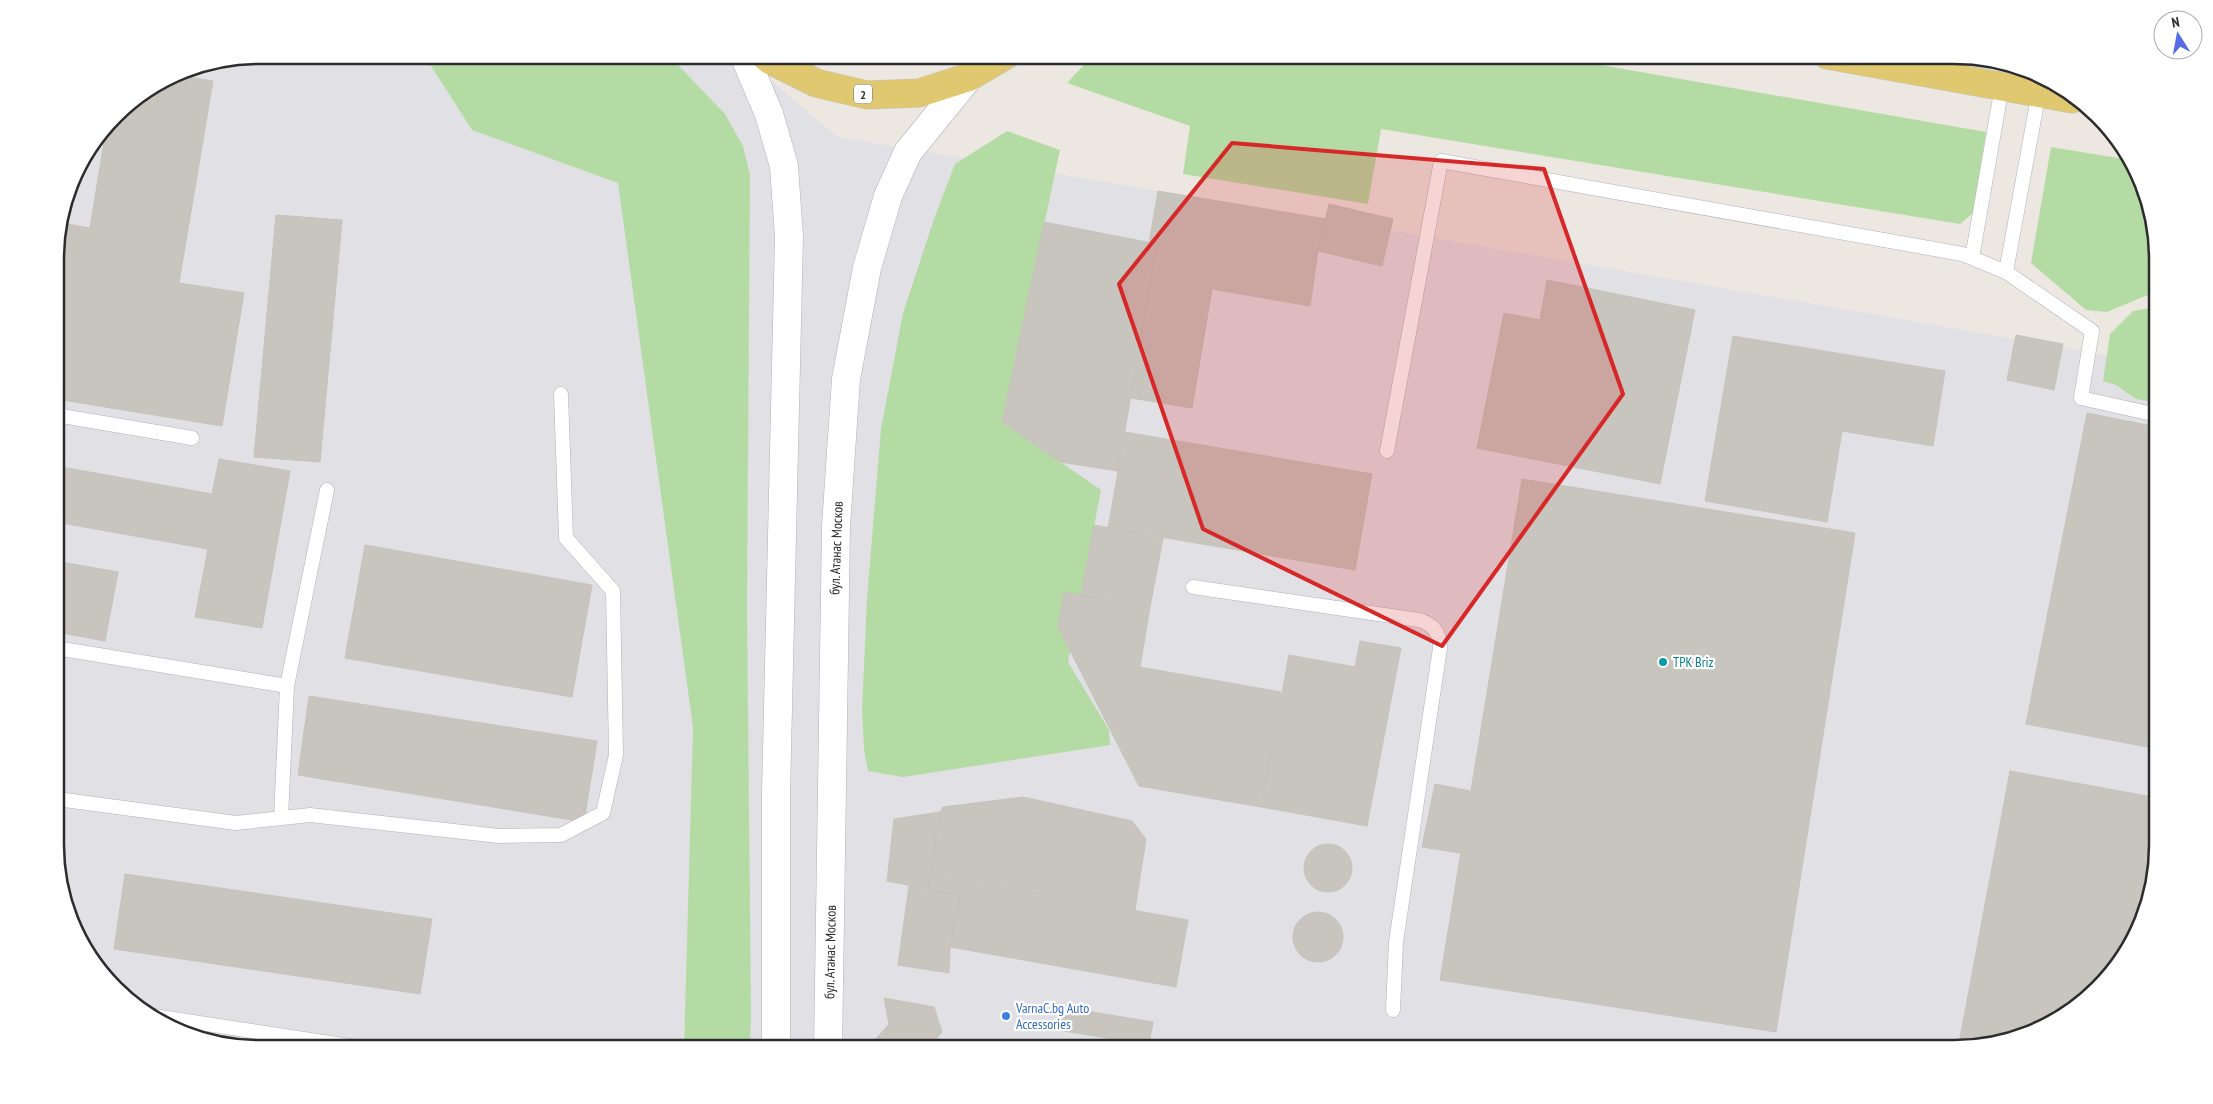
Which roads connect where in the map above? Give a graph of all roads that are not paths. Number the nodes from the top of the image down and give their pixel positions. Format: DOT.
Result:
graph roads {
  1 [pos="748,64"];
  2 [pos="778,64"];
  3 [pos="991,64"];
  4 [pos="1878,64"];
  5 [pos="969,77"];
  6 [pos="2002,86"];
  7 [pos="2039,92"];
  8 [pos="2060,96"];
  9 [pos="1972,258"];
  10 [pos="2006,272"];
  11 [pos="562,394"];
  12 [pos="2149,413"];
  13 [pos="64,415"];
  14 [pos="192,438"];
  15 [pos="1387,451"];
  16 [pos="327,490"];
  17 [pos="1193,587"];
  18 [pos="64,649"];
  19 [pos="287,686"];
  20 [pos="64,800"];
  21 [pos="281,818"];
  22 [pos="1394,1010"];
  23 [pos="170,1018"];
  24 [pos="310,1040"];
  25 [pos="776,1040"];
  26 [pos="828,1040"];
  1 -- 25 [label="main road"];
  2 -- 5 [label="main road, 2"];
  3 -- 5 [label="main road, 2"];
  4 -- 6 [label="main road"];
  5 -- 26 [label="main road, бул. Атанас Москов"];
  6 -- 7 [label="main road"];
  6 -- 9 [label="lane"];
  7 -- 8 [label="main road"];
  7 -- 10 [label="lane"];
  9 -- 10 [label="lane"];
  9 -- 15 [label="lane"];
  10 -- 12 [label="lane"];
  11 -- 21 [label="lane"];
  13 -- 14 [label="lane"];
  16 -- 19 [label="lane"];
  17 -- 22 [label="lane"];
  18 -- 19 [label="lane"];
  19 -- 21 [label="lane"];
  20 -- 21 [label="lane"];
  23 -- 24 [label="lane"];
}
